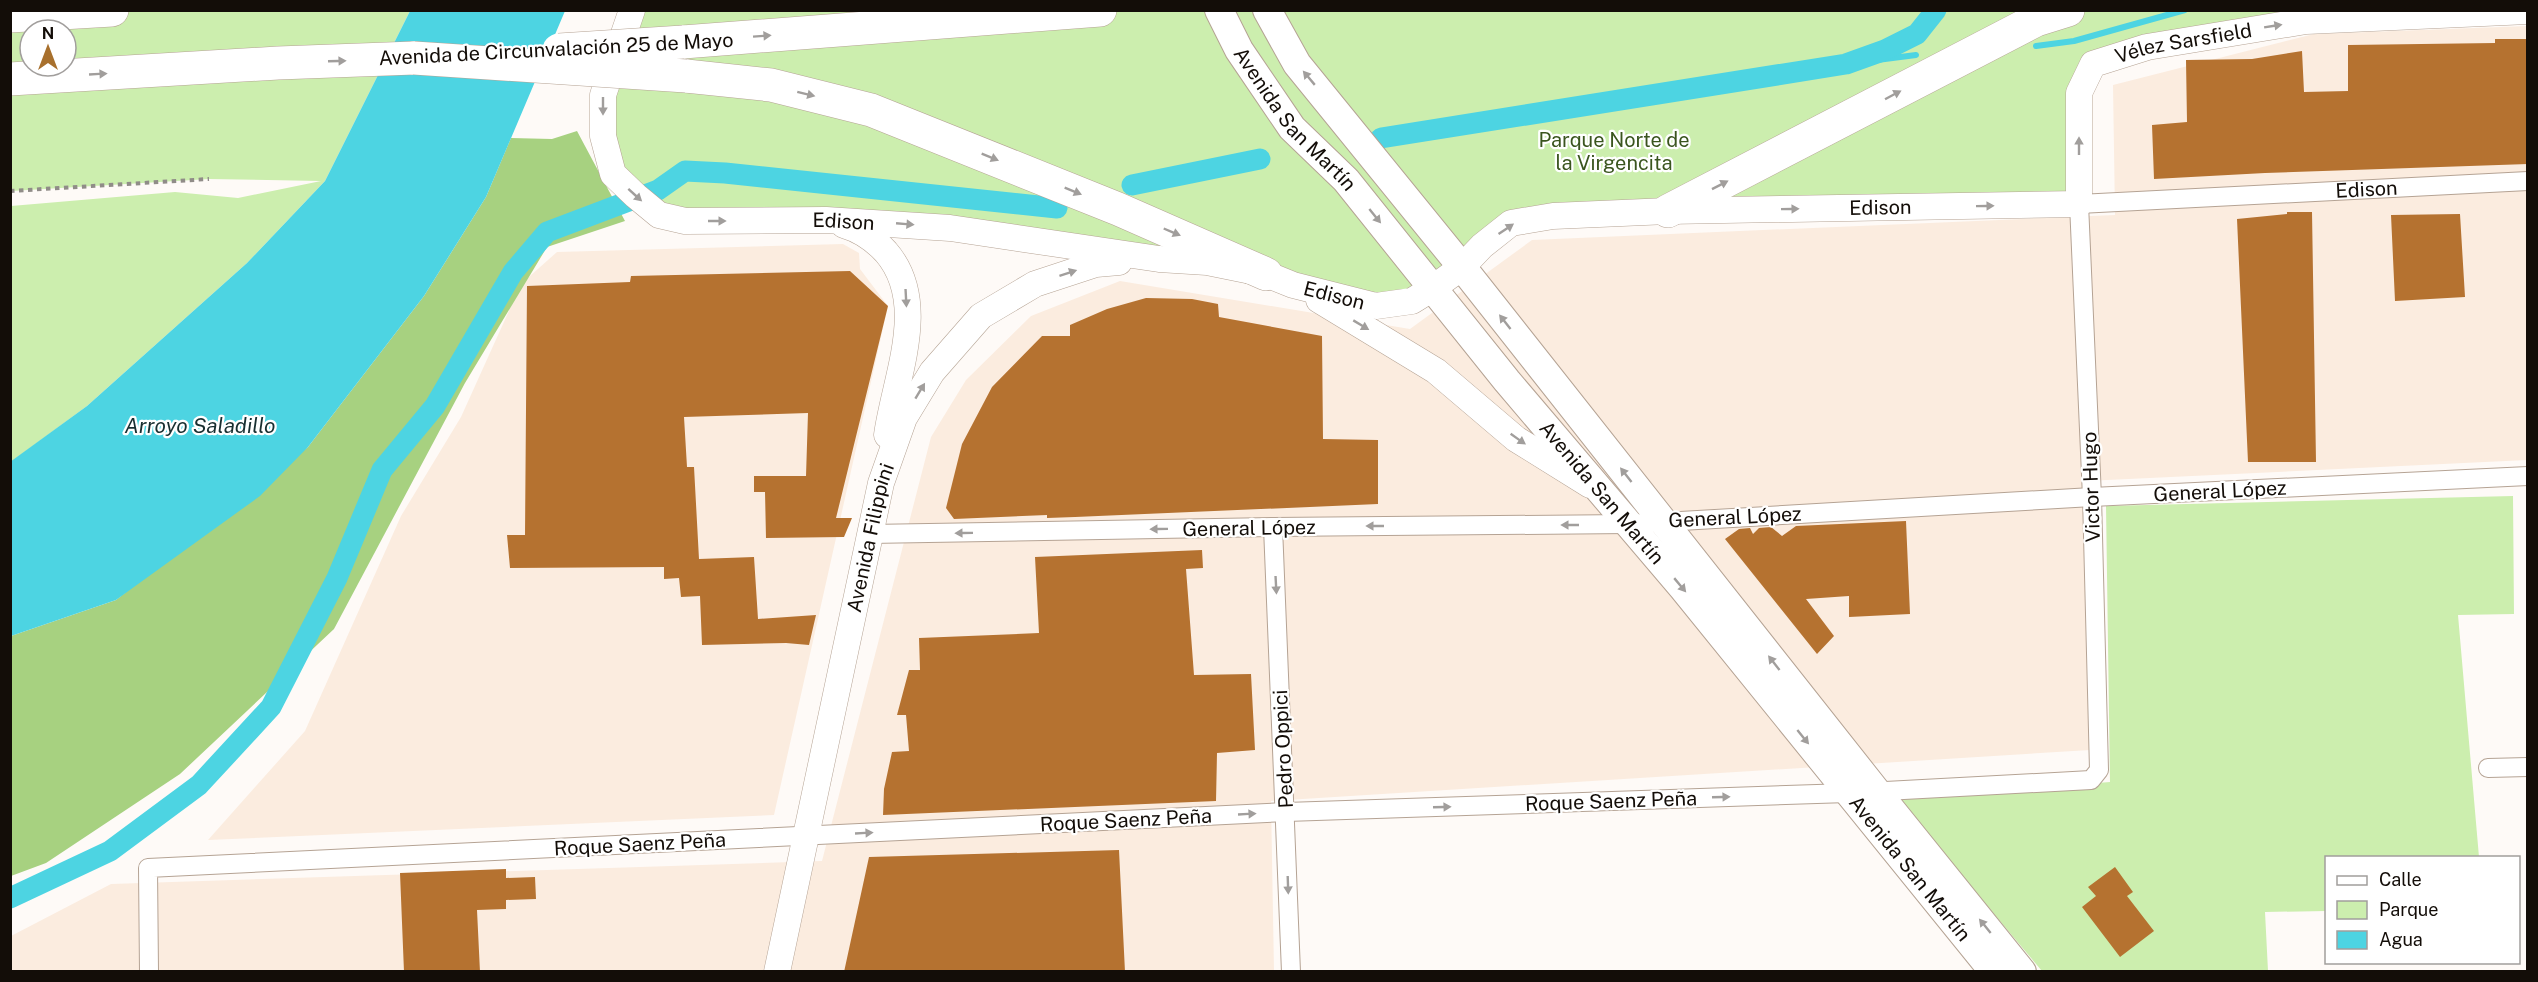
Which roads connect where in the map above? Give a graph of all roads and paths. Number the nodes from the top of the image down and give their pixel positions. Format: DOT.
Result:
graph roads {
  1 [pos="112,10"];
  2 [pos="632,10"];
  3 [pos="1100,10"];
  4 [pos="1219,10"];
  5 [pos="1267,10"];
  6 [pos="2068,10"];
  7 [pos="2528,11"];
  8 [pos="10,16"];
  9 [pos="414,58"];
  10 [pos="10,79"];
  11 [pos="209,179"];
  12 [pos="2528,181"];
  13 [pos="10,191"];
  14 [pos="2079,204"];
  15 [pos="1668,212"];
  16 [pos="826,220"];
  17 [pos="1159,260"];
  18 [pos="1462,267"];
  19 [pos="1279,279"];
  20 [pos="1433,288"];
  21 [pos="2528,476"];
  22 [pos="881,483"];
  23 [pos="1598,490"];
  24 [pos="2092,497"];
  25 [pos="1662,521"];
  26 [pos="1629,524"];
  27 [pos="1273,527"];
  28 [pos="870,534"];
  29 [pos="2528,767"];
  30 [pos="2488,768"];
  31 [pos="2098,770"];
  32 [pos="1862,792"];
  33 [pos="1286,812"];
  34 [pos="806,836"];
  35 [pos="149,972"];
  36 [pos="777,972"];
  37 [pos="1291,972"];
  38 [pos="1994,972"];
  39 [pos="2022,972"];
  1 -- 8 [label="highway"];
  2 -- 16 [label="main road, Edison, one-way"];
  9 -- 3 [label="highway, Avenida de Circunvalación 25 de Mayo, one-way, bridge"];
  4 -- 20 [label="main road, Avenida San Martín, one-way"];
  18 -- 5 [label="main road, Avenida San Martín, one-way"];
  15 -- 6 [label="highway, one-way"];
  14 -- 7 [label="main road, Vélez Sarsfield, one-way"];
  10 -- 9 [label="highway, Avenida de Circunvalación 25 de Mayo, one-way"];
  9 -- 19 [label="highway, one-way, bridge"];
  11 -- 13 [label="path"];
  12 -- 14 [label="street, Edison"];
  15 -- 14 [label="main road, Edison, one-way"];
  14 -- 24 [label="street, Victor Hugo"];
  18 -- 15 [label="main road, Edison, one-way"];
  16 -- 17 [label="main road, Edison, one-way"];
  16 -- 22 [label="main road, one-way"];
  17 -- 19 [label="main road, Edison"];
  22 -- 17 [label="main road, Avenida Filippini, one-way"];
  18 -- 20 [label="main road, Edison"];
  25 -- 18 [label="main road, Avenida San Martín, one-way"];
  19 -- 20 [label="main road, Edison"];
  19 -- 23 [label="main road, one-way"];
  20 -- 23 [label="main road, Avenida San Martín"];
  21 -- 24 [label="street, General López"];
  22 -- 28 [label="main road, Avenida Filippini"];
  23 -- 26 [label="main road, Avenida San Martín"];
  24 -- 25 [label="street, General López"];
  24 -- 31 [label="street, Victor Hugo"];
  25 -- 26 [label="street, General López"];
  32 -- 25 [label="main road, Avenida San Martín, one-way"];
  26 -- 27 [label="street, General López, one-way"];
  26 -- 32 [label="main road, Avenida San Martín, one-way"];
  27 -- 28 [label="street, General López, one-way"];
  27 -- 33 [label="street, Pedro Oppici, one-way"];
  28 -- 34 [label="main road, Avenida Filippini"];
  29 -- 30 [label="street"];
  31 -- 32 [label="street, Roque Saenz Peña"];
  33 -- 32 [label="street, Roque Saenz Peña, one-way"];
  32 -- 38 [label="main road, Avenida San Martín"];
  39 -- 32 [label="main road, Avenida San Martín, one-way"];
  34 -- 33 [label="street, Roque Saenz Peña, one-way"];
  33 -- 37 [label="street, Pedro Oppici, one-way"];
  34 -- 35 [label="street, Roque Saenz Peña"];
  34 -- 36 [label="main road, Avenida Filippini"];
}
